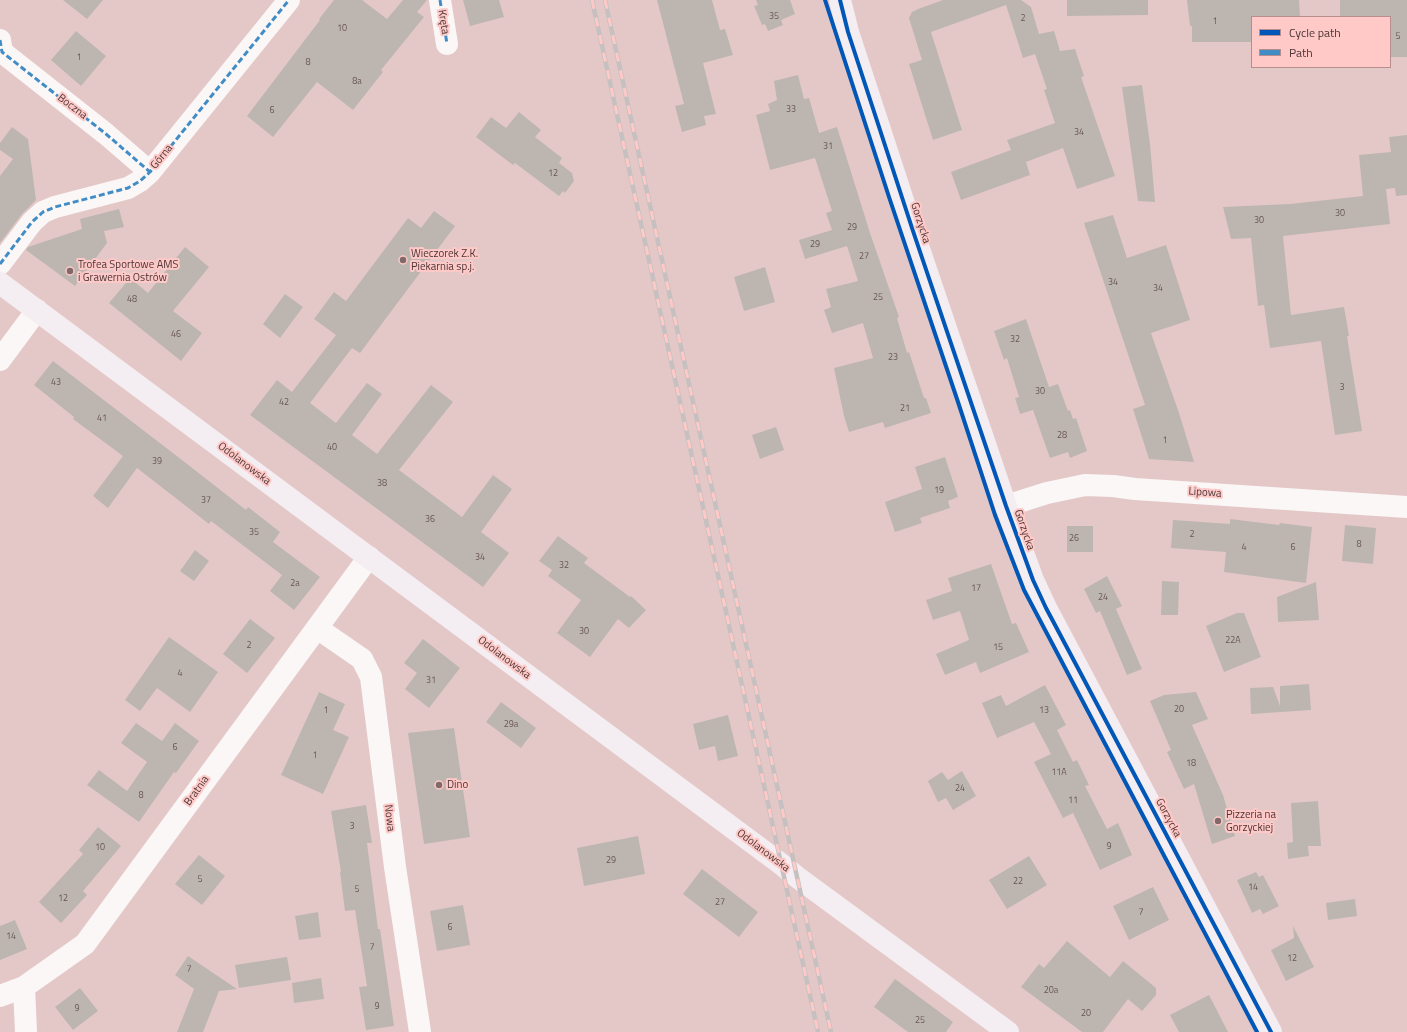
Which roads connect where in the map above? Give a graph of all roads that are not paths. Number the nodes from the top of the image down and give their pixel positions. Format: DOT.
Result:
graph roads {
  1 [pos="289,0"];
  2 [pos="440,0"];
  3 [pos="840,0"];
  4 [pos="0,40"];
  5 [pos="447,44"];
  6 [pos="150,172"];
  7 [pos="0,264"];
  8 [pos="0,283"];
  9 [pos="37,310"];
  10 [pos="0,360"];
  11 [pos="1006,506"];
  12 [pos="1407,507"];
  13 [pos="369,557"];
  14 [pos="317,628"];
  15 [pos="24,987"];
  16 [pos="0,996"];
  17 [pos="26,1032"];
  18 [pos="420,1032"];
  19 [pos="1008,1032"];
  20 [pos="1271,1032"];
  1 -- 6 [label="street, Górna"];
  2 -- 5 [label="street, Kręta"];
  3 -- 11 [label="main road, Gorzycka"];
  4 -- 6 [label="street, Boczna"];
  6 -- 7 [label="street, Górna"];
  8 -- 9 [label="main road, Odolanowska"];
  9 -- 10 [label="street"];
  9 -- 13 [label="main road, Odolanowska"];
  11 -- 12 [label="street, Lipowa"];
  11 -- 20 [label="main road, Gorzycka"];
  13 -- 14 [label="street, Bratnia"];
  13 -- 19 [label="main road, Odolanowska"];
  14 -- 15 [label="street, Bratnia"];
  14 -- 18 [label="street, Nowa"];
  15 -- 16 [label="street, Bratnia"];
  15 -- 17 [label="street"];
}
